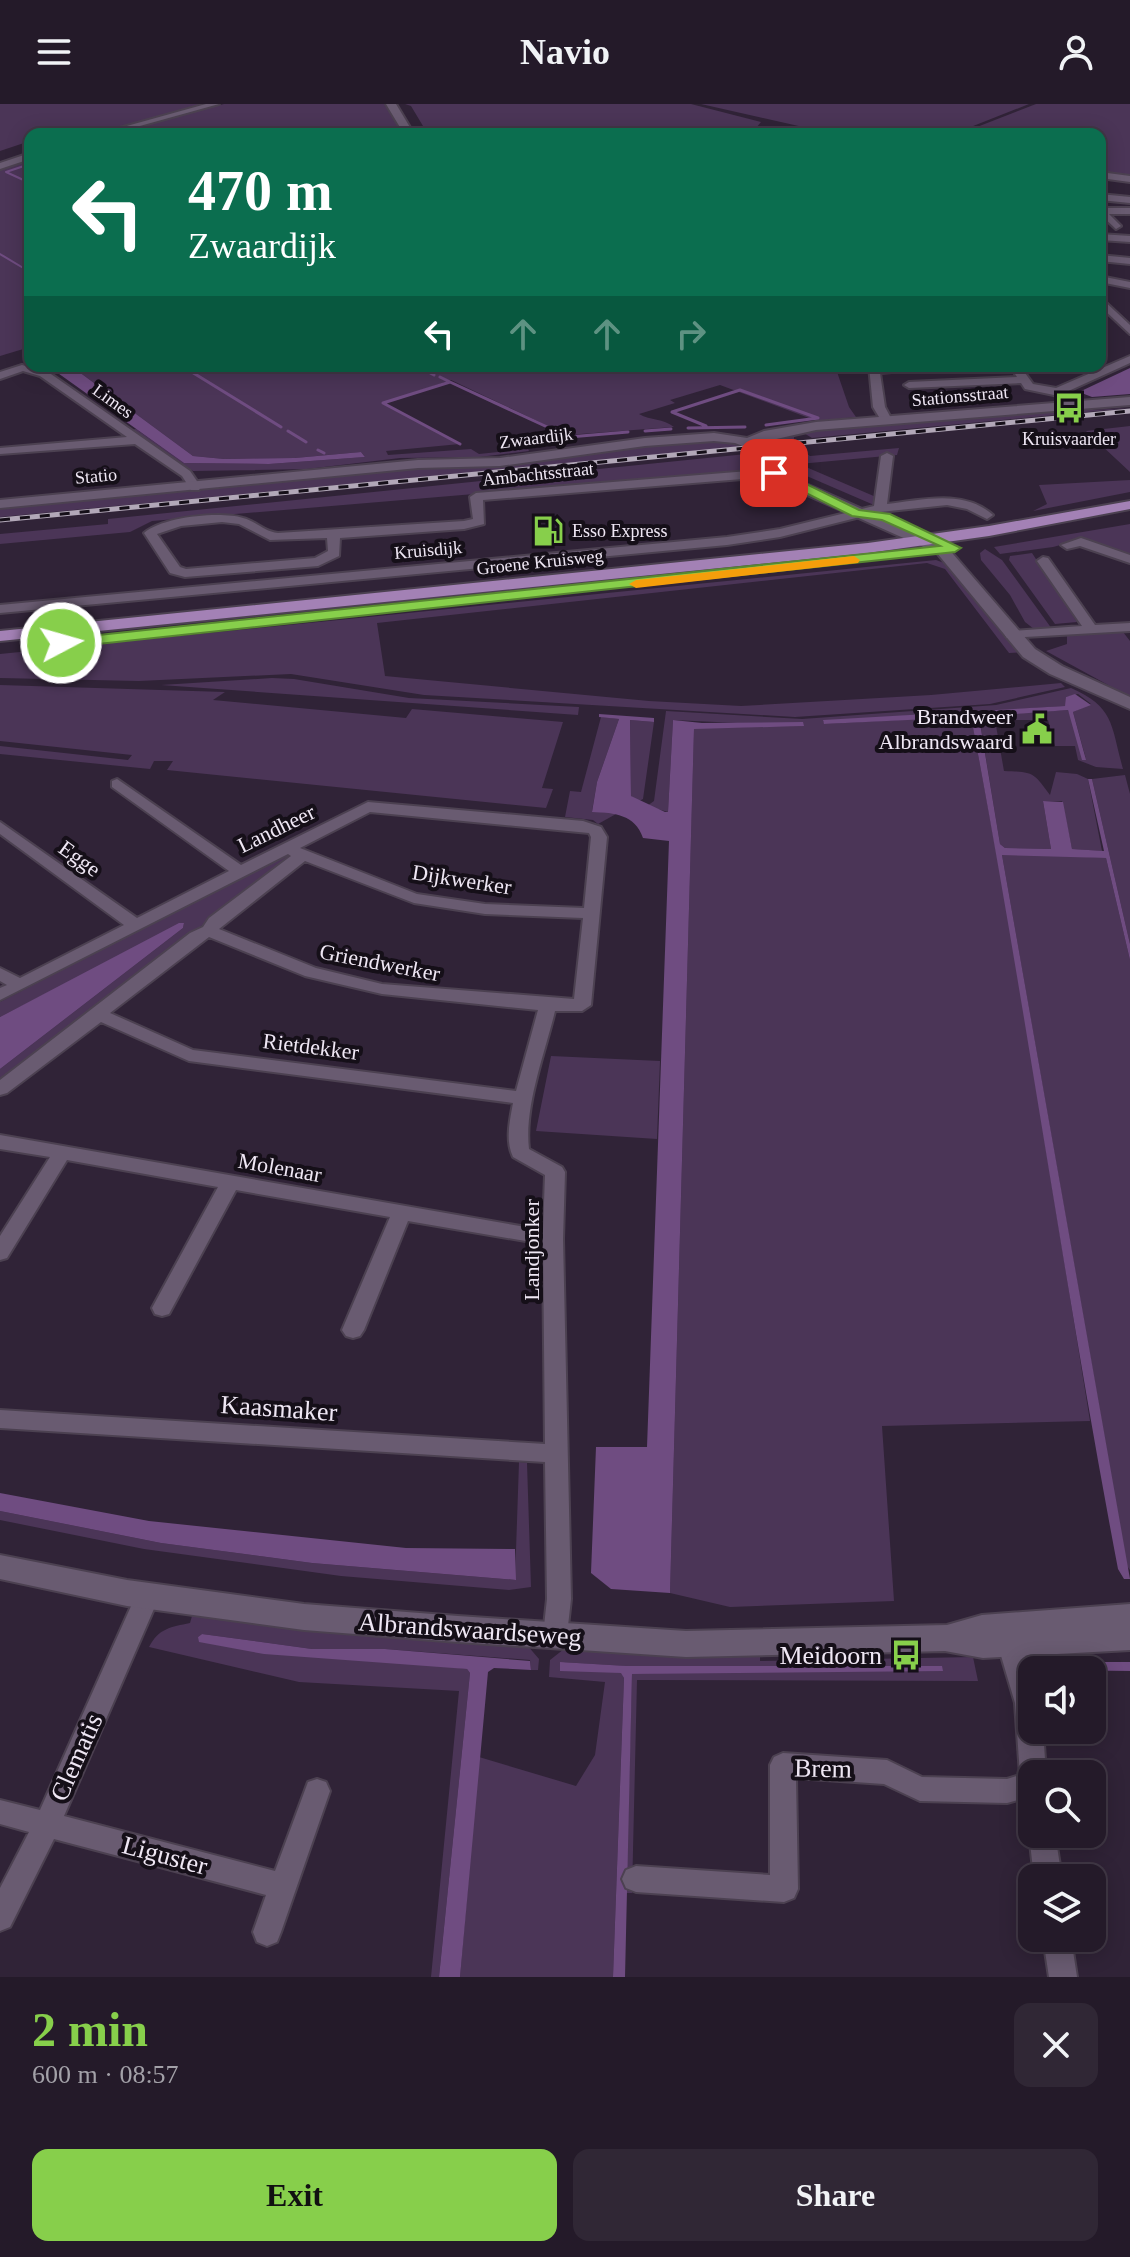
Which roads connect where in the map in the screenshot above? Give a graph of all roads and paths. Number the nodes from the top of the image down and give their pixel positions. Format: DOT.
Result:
graph roads {
  1 [pos="215,104"];
  2 [pos="391,104"];
  3 [pos="200,107"];
  4 [pos="124,128"];
  5 [pos="405,128"];
  6 [pos="24,158"];
  7 [pos="0,166"];
  8 [pos="1106,176"];
  9 [pos="1130,179"];
  10 [pos="1106,198"];
  11 [pos="1130,200"];
  12 [pos="1106,211"];
  13 [pos="1130,211"];
  14 [pos="1106,215"];
  15 [pos="1116,226"];
  16 [pos="1106,237"];
  17 [pos="1130,239"];
  18 [pos="1106,259"];
  19 [pos="1129,261"];
  20 [pos="1106,279"];
  21 [pos="1106,280"];
  22 [pos="1130,285"];
  23 [pos="1106,312"];
  24 [pos="1130,331"];
  25 [pos="1130,359"];
  26 [pos="24,368"];
  27 [pos="1106,370"];
  28 [pos="39,372"];
  29 [pos="875,372"];
  30 [pos="1019,372"];
  31 [pos="1101,372"];
  32 [pos="0,376"];
  33 [pos="1024,380"];
  34 [pos="909,385"];
  35 [pos="1057,392"];
  36 [pos="1130,401"];
  37 [pos="1072,405"];
  38 [pos="886,420"];
  39 [pos="137,440"];
  40 [pos="743,441"];
  41 [pos="0,451"];
  42 [pos="887,456"];
  43 [pos="774,473"];
  44 [pos="195,487"];
  45 [pos="0,504"];
  46 [pos="1130,505"];
  47 [pos="878,508"];
  48 [pos="857,513"];
  49 [pos="987,515"];
  50 [pos="1130,518"];
  51 [pos="333,535"];
  52 [pos="939,544"];
  53 [pos="1067,545"];
  54 [pos="1130,559"];
  55 [pos="1043,561"];
  56 [pos="0,609"];
  57 [pos="1130,627"];
  58 [pos="1092,630"];
  59 [pos="1018,634"];
  60 [pos="0,636"];
  61 [pos="0,650"];
  62 [pos="1130,704"];
  63 [pos="117,784"];
  64 [pos="0,827"];
  65 [pos="296,851"];
  66 [pos="239,871"];
  67 [pos="590,913"];
  68 [pos="135,925"];
  69 [pos="209,931"];
  70 [pos="0,973"];
  71 [pos="18,984"];
  72 [pos="0,995"];
  73 [pos="548,1005"];
  74 [pos="99,1015"];
  75 [pos="0,1089"];
  76 [pos="525,1098"];
  77 [pos="0,1142"];
  78 [pos="61,1155"];
  79 [pos="230,1183"];
  80 [pos="402,1212"];
  81 [pos="553,1239"];
  82 [pos="0,1253"];
  83 [pos="162,1308"];
  84 [pos="353,1330"];
  85 [pos="0,1419"];
  86 [pos="555,1454"];
  87 [pos="0,1567"];
  88 [pos="148,1595"];
  89 [pos="1130,1617"];
  90 [pos="555,1635"];
  91 [pos="1006,1636"];
  92 [pos="1130,1637"];
  93 [pos="1032,1760"];
  94 [pos="1018,1788"];
  95 [pos="317,1791"];
  96 [pos="0,1812"];
  97 [pos="47,1824"];
  98 [pos="636,1879"];
  99 [pos="282,1886"];
  100 [pos="0,1917"];
  101 [pos="267,1932"];
  102 [pos="1059,1952"];
  103 [pos="1063,1977"];
  1 -- 3 [label="street"];
  2 -- 5 [label="street"];
  3 -- 4 [label="street"];
  6 -- 7 [label="street"];
  8 -- 9 [label="street"];
  10 -- 11 [label="street"];
  12 -- 13 [label="street"];
  14 -- 15 [label="street"];
  16 -- 17 [label="street"];
  18 -- 19 [label="street"];
  19 -- 20 [label="street"];
  21 -- 22 [label="street"];
  23 -- 24 [label="street"];
  25 -- 27 [label="street"];
  26 -- 32 [label="street, Limes"];
  28 -- 39 [label="street, Limes"];
  29 -- 38 [label="street"];
  30 -- 33 [label="street"];
  31 -- 35 [label="street"];
  33 -- 34 [label="street"];
  33 -- 35 [label="street"];
  35 -- 37 [label="street"];
  36 -- 37 [label="street, Stationsstraat"];
  37 -- 38 [label="street, Stationsstraat"];
  38 -- 40 [label="street, Stationsstraat"];
  39 -- 41 [label="street"];
  39 -- 44 [label="street, Limes"];
  40 -- 43 [label="street"];
  40 -- 44 [label="street, Zwaardijk"];
  42 -- 47 [label="street"];
  43 -- 48 [label="street"];
  43 -- 51 [label="street, Ambachtsstraat"];
  44 -- 45 [label="street, Statio"];
  46 -- 52 [label="main road, Groene Kruisweg"];
  47 -- 48 [label="street, Kruisdijk"];
  47 -- 49 [label="street, Kruisdijk"];
  48 -- 52 [label="street"];
  48 -- 56 [label="street, Kruisdijk"];
  50 -- 52 [label="main road, Groene Kruisweg"];
  51 -- 51 [label="street, Ambachtsstraat"];
  52 -- 59 [label="street"];
  52 -- 60 [label="main road, Groene Kruisweg"];
  52 -- 61 [label="main road, Groene Kruisweg"];
  53 -- 54 [label="street"];
  55 -- 58 [label="street"];
  57 -- 58 [label="street"];
  58 -- 59 [label="street"];
  59 -- 62 [label="street"];
  63 -- 66 [label="street"];
  64 -- 68 [label="street, Egge"];
  65 -- 66 [label="street, Landheer"];
  65 -- 67 [label="street, Dijkwerker"];
  65 -- 67 [label="street, Landheer"];
  65 -- 69 [label="street, Landheer"];
  66 -- 68 [label="street, Landheer"];
  67 -- 73 [label="street"];
  68 -- 71 [label="street, Landheer"];
  69 -- 73 [label="street, Griendwerker"];
  69 -- 74 [label="street, Landheer"];
  70 -- 71 [label="street"];
  71 -- 72 [label="street, Landheer"];
  73 -- 76 [label="street, Landjonker"];
  74 -- 75 [label="street, Landheer"];
  74 -- 76 [label="street, Rietdekker"];
  76 -- 81 [label="street, Landjonker"];
  77 -- 78 [label="street, Molenaar"];
  78 -- 79 [label="street, Molenaar"];
  78 -- 82 [label="street"];
  79 -- 80 [label="street, Molenaar"];
  79 -- 83 [label="street"];
  80 -- 81 [label="street, Molenaar"];
  80 -- 84 [label="street"];
  81 -- 86 [label="street, Landjonker"];
  85 -- 86 [label="street, Kaasmaker"];
  86 -- 90 [label="street, Landjonker"];
  87 -- 88 [label="street, Albrandswaardseweg"];
  88 -- 90 [label="street, Albrandswaardseweg"];
  88 -- 97 [label="street, Clematis"];
  89 -- 91 [label="street, Albrandswaardseweg"];
  90 -- 91 [label="street, Albrandswaardseweg"];
  91 -- 92 [label="street, Albrandswaardseweg"];
  91 -- 93 [label="street"];
  94 -- 98 [label="street, Brem"];
  95 -- 99 [label="street"];
  96 -- 97 [label="street, Liguster"];
  97 -- 99 [label="street, Liguster"];
  97 -- 100 [label="street, Clematis"];
  99 -- 101 [label="street"];
  102 -- 103 [label="street"];
}
